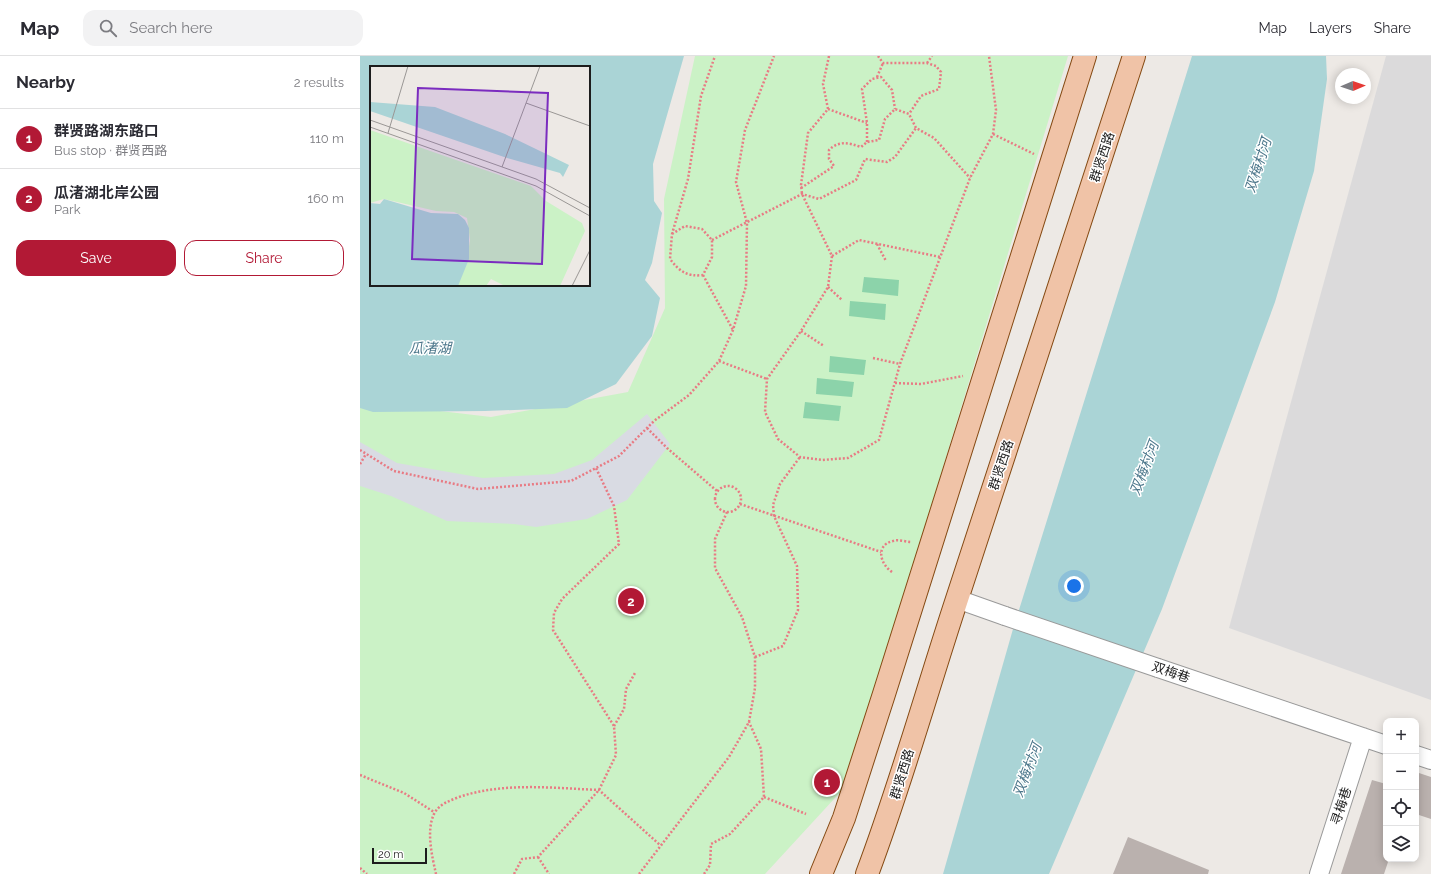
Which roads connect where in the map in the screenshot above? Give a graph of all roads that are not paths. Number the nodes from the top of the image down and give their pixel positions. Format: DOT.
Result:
graph roads {
  1 [pos="1085,56"];
  2 [pos="1134,56"];
  3 [pos="957,599"];
  4 [pos="1363,737"];
  5 [pos="1383,744"];
  6 [pos="1419,756"];
  7 [pos="1431,760"];
  8 [pos="821,874"];
  9 [pos="867,874"];
  10 [pos="1318,874"];
  1 -- 8 [label="main road"];
  2 -- 3 [label="main road, 群贤西路"];
  3 -- 4 [label="street, 双梅巷, bridge"];
  3 -- 9 [label="main road, 群贤西路"];
  4 -- 5 [label="street, 双梅巷"];
  4 -- 10 [label="street, 寻梅巷"];
  6 -- 7 [label="street"];
}
